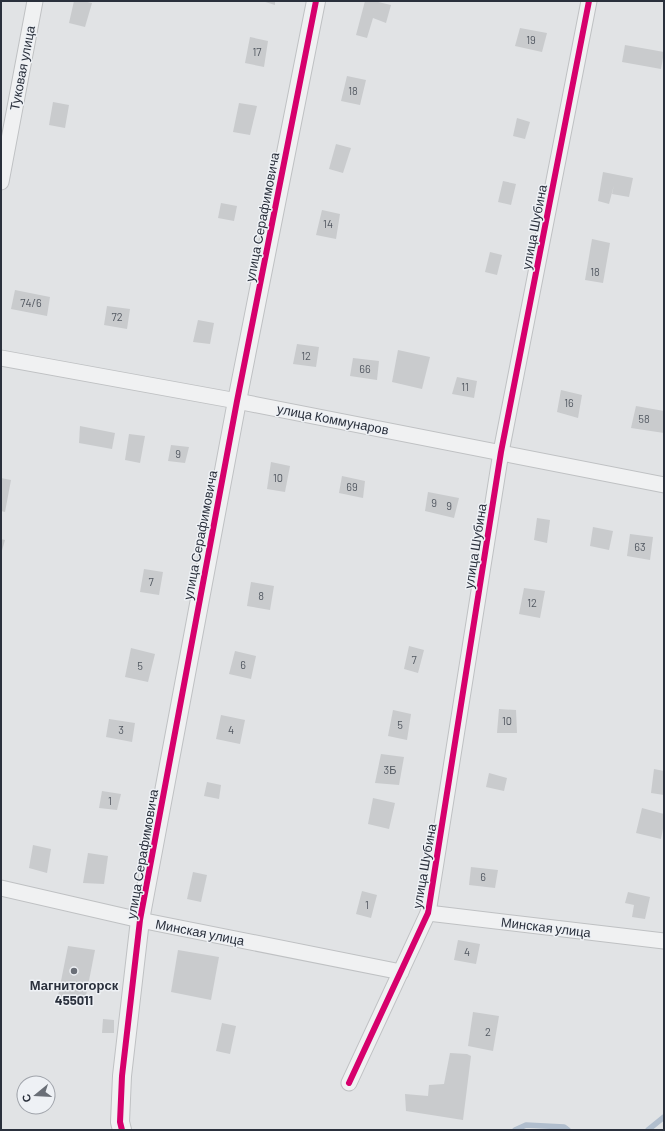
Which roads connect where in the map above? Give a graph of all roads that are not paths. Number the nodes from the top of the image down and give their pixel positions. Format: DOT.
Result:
graph roads {
  1 [pos="35,1"];
  2 [pos="316,1"];
  3 [pos="589,1"];
  4 [pos="1,182"];
  5 [pos="1,358"];
  6 [pos="237,401"];
  7 [pos="501,452"];
  8 [pos="664,485"];
  9 [pos="1,888"];
  10 [pos="428,913"];
  11 [pos="140,920"];
  12 [pos="664,941"];
  13 [pos="401,972"];
  14 [pos="349,1083"];
  15 [pos="122,1130"];
  1 -- 4 [label="street, Туковая улица"];
  2 -- 6 [label="street, улица Серафимовича"];
  3 -- 7 [label="street, улица Шубина"];
  5 -- 6 [label="street, улица Коммунаров"];
  6 -- 7 [label="street, улица Коммунаров"];
  6 -- 11 [label="street, улица Серафимовича"];
  7 -- 8 [label="street, улица Коммунаров"];
  7 -- 10 [label="street, улица Шубина"];
  9 -- 11 [label="street, Минская улица"];
  10 -- 12 [label="street, Минская улица"];
  10 -- 13 [label="street, улица Шубина"];
  11 -- 13 [label="street, Минская улица"];
  11 -- 15 [label="street, улица Серафимовича"];
  13 -- 14 [label="street, улица Шубина"];
}
